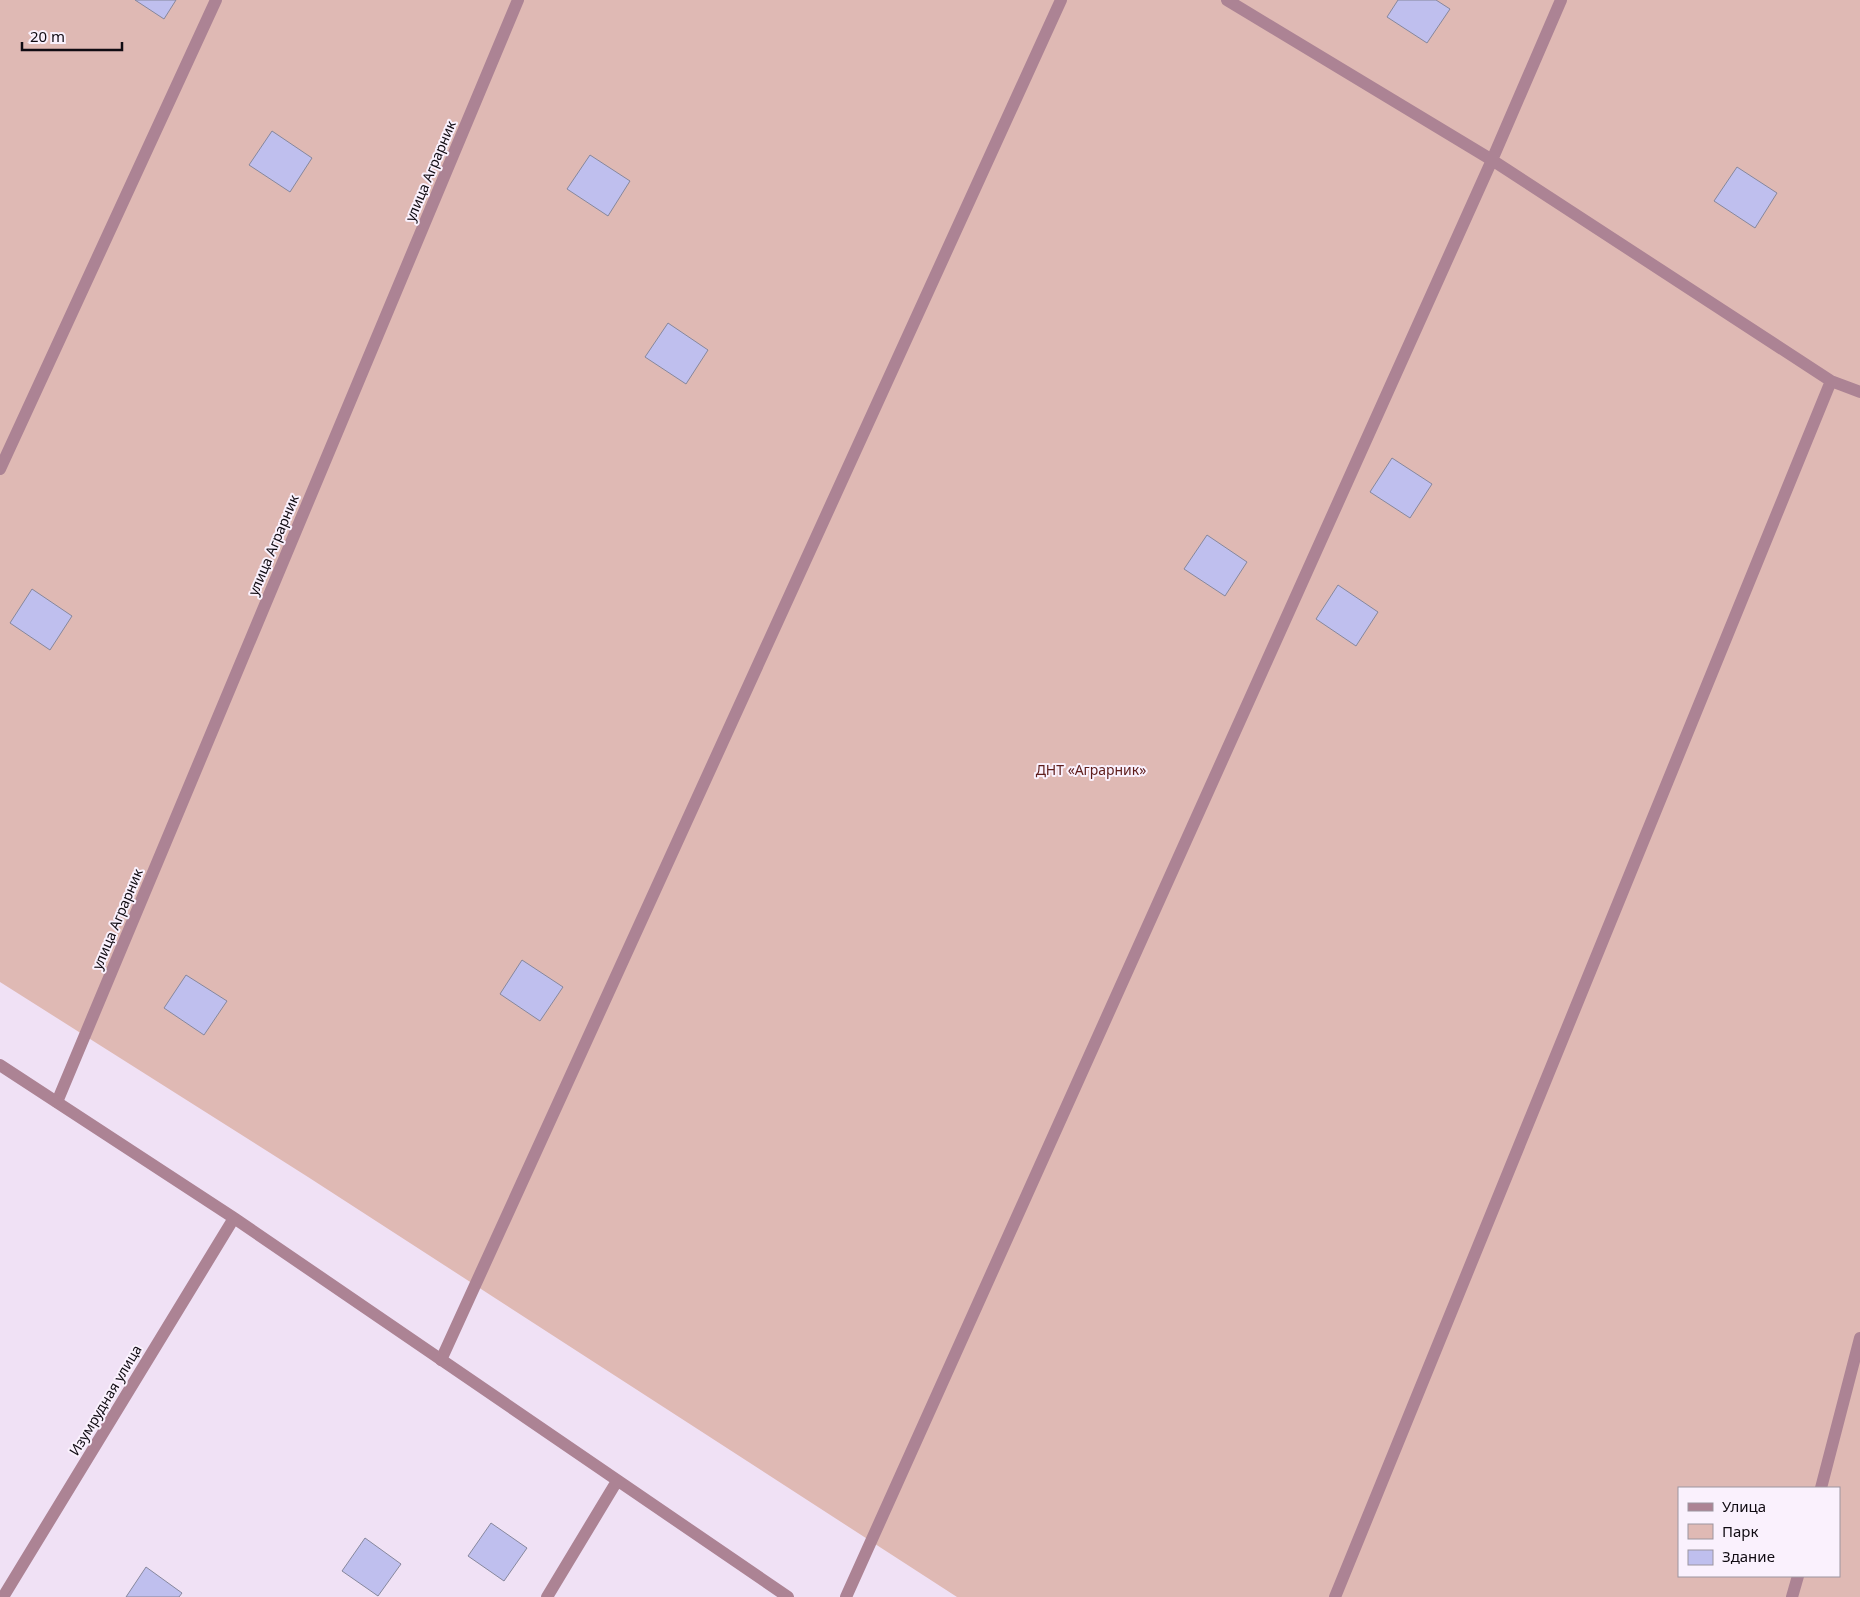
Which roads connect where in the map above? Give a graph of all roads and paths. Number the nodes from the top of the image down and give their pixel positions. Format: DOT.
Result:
graph roads {
  1 [pos="216,0"];
  2 [pos="518,0"];
  3 [pos="1061,0"];
  4 [pos="1227,0"];
  5 [pos="1561,0"];
  6 [pos="1492,160"];
  7 [pos="1831,381"];
  8 [pos="1860,392"];
  9 [pos="0,469"];
  10 [pos="0,1065"];
  11 [pos="57,1102"];
  12 [pos="234,1218"];
  13 [pos="1860,1338"];
  14 [pos="441,1360"];
  15 [pos="617,1481"];
  16 [pos="1821,1487"];
  17 [pos="1798,1577"];
  18 [pos="2,1597"];
  19 [pos="547,1597"];
  20 [pos="788,1597"];
  21 [pos="846,1597"];
  22 [pos="1335,1597"];
  23 [pos="1792,1597"];
  1 -- 9 [label="street"];
  2 -- 11 [label="street, улица Аграрник"];
  3 -- 14 [label="street"];
  4 -- 6 [label="street"];
  5 -- 6 [label="street"];
  6 -- 7 [label="street"];
  6 -- 21 [label="street"];
  7 -- 8 [label="street"];
  7 -- 22 [label="street"];
  10 -- 11 [label="street"];
  11 -- 12 [label="street"];
  12 -- 14 [label="street"];
  12 -- 18 [label="street, Изумрудная улица"];
  13 -- 16 [label="street"];
  14 -- 15 [label="street"];
  15 -- 19 [label="street"];
  15 -- 20 [label="street"];
  17 -- 23 [label="street"];
}
